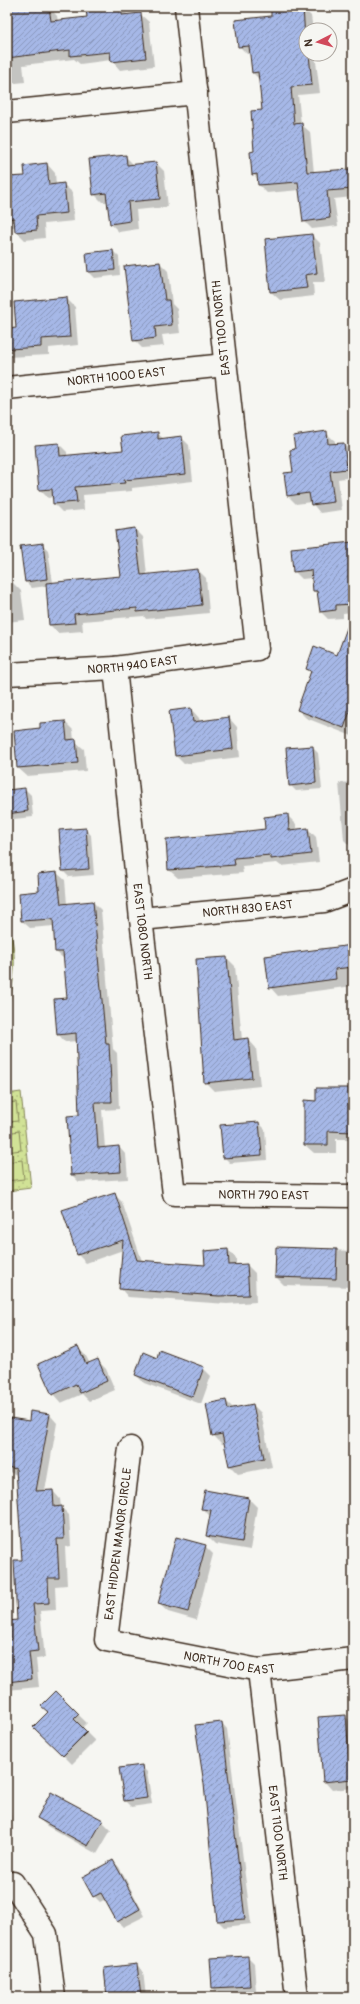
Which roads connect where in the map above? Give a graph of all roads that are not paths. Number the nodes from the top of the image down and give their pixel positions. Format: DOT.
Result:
graph roads {
  1 [pos="186,7"];
  2 [pos="196,93"];
  3 [pos="7,112"];
  4 [pos="225,365"];
  5 [pos="7,388"];
  6 [pos="257,649"];
  7 [pos="115,668"];
  8 [pos="7,674"];
  9 [pos="353,890"];
  10 [pos="141,919"];
  11 [pos="174,1194"];
  12 [pos="353,1196"];
  13 [pos="130,1448"];
  14 [pos="106,1640"];
  15 [pos="353,1659"];
  16 [pos="258,1670"];
  17 [pos="13,1883"];
  18 [pos="54,1997"];
  19 [pos="297,1997"];
  1 -- 2 [label="street, EAST 1100 NORTH"];
  2 -- 3 [label="street"];
  2 -- 4 [label="street, EAST 1100 NORTH"];
  4 -- 5 [label="street, NORTH 1000 EAST"];
  4 -- 6 [label="street, EAST 1100 NORTH"];
  6 -- 7 [label="street, NORTH 940 EAST"];
  7 -- 8 [label="street, NORTH 940 EAST"];
  7 -- 10 [label="street, EAST 1080 NORTH"];
  9 -- 10 [label="street, NORTH 830 EAST"];
  10 -- 11 [label="street, EAST 1080 NORTH"];
  11 -- 12 [label="street, NORTH 790 EAST"];
  13 -- 14 [label="street, EAST HIDDEN MANOR CIRCLE"];
  14 -- 16 [label="street, NORTH 700 EAST"];
  15 -- 16 [label="street, NORTH 700 EAST"];
  16 -- 19 [label="street, EAST 1100 NORTH"];
  17 -- 18 [label="street"];
}
